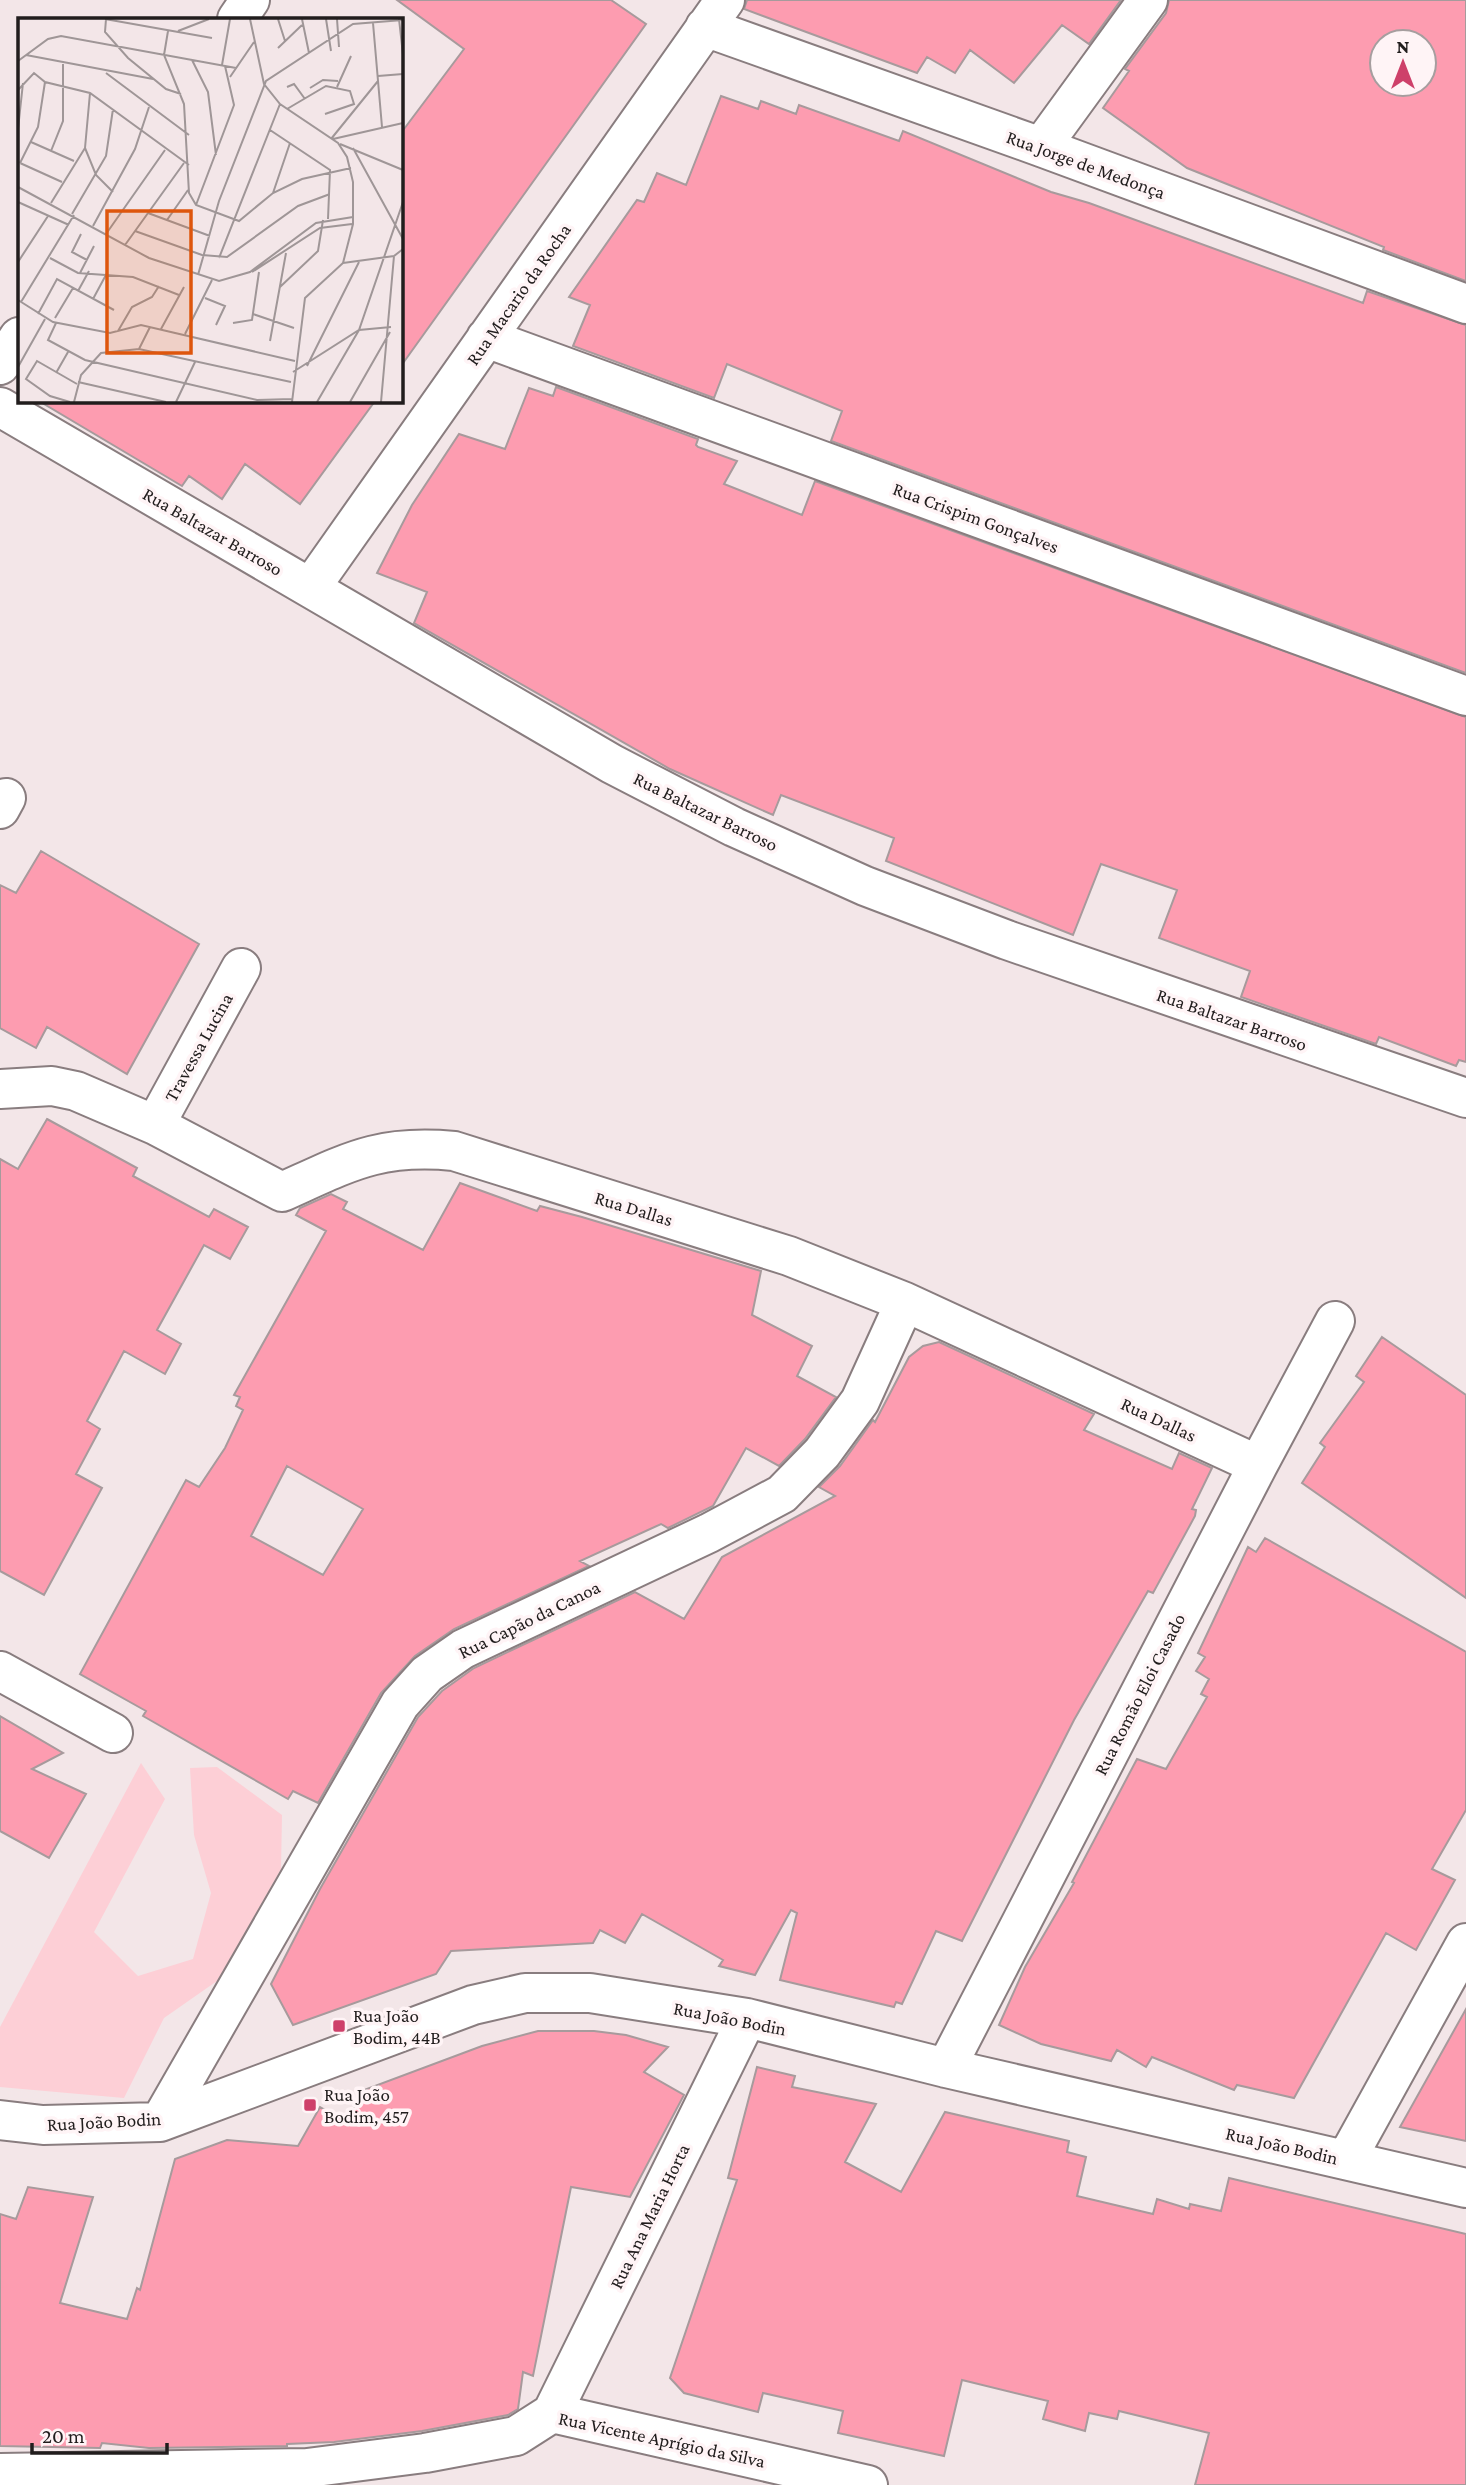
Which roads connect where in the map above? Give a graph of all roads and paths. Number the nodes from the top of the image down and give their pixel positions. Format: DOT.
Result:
graph roads {
  1 [pos="250,0"];
  2 [pos="1148,0"];
  3 [pos="715,14"];
  4 [pos="238,18"];
  5 [pos="1041,147"];
  6 [pos="1466,304"];
  7 [pos="18,338"];
  8 [pos="486,338"];
  9 [pos="0,365"];
  10 [pos="0,407"];
  11 [pos="312,587"];
  12 [pos="1466,696"];
  13 [pos="241,968"];
  14 [pos="0,1089"];
  15 [pos="1466,1098"];
  16 [pos="155,1125"];
  17 [pos="905,1302"];
  18 [pos="1335,1321"];
  19 [pos="1258,1465"];
  20 [pos="0,1671"];
  21 [pos="113,1733"];
  22 [pos="1466,1943"];
  23 [pos="747,2018"];
  24 [pos="946,2068"];
  25 [pos="0,2120"];
  26 [pos="160,2122"];
  27 [pos="1346,2160"];
  28 [pos="1466,2188"];
  29 [pos="552,2413"];
  30 [pos="0,2473"];
  31 [pos="868,2485"];
  1 -- 4 [label="street"];
  2 -- 5 [label="street"];
  3 -- 5 [label="street, Rua Jorge de Medonça"];
  3 -- 8 [label="street, Rua Macario da Rocha"];
  5 -- 6 [label="street, Rua Jorge de Medonça"];
  7 -- 9 [label="street"];
  8 -- 11 [label="street, Rua Macario da Rocha"];
  8 -- 12 [label="street, Rua Crispim Gonçalves"];
  10 -- 11 [label="street, Rua Baltazar Barroso"];
  11 -- 15 [label="street, Rua Baltazar Barroso"];
  13 -- 16 [label="street, Travessa Lucina"];
  14 -- 16 [label="street, Rua Dallas"];
  16 -- 17 [label="street, Rua Dallas"];
  17 -- 19 [label="street, Rua Dallas"];
  17 -- 26 [label="street, Rua Capão da Canoa"];
  18 -- 19 [label="street, Rua Romão Eloi Casado"];
  19 -- 24 [label="street, Rua Romão Eloi Casado"];
  20 -- 21 [label="street"];
  22 -- 27 [label="street"];
  23 -- 24 [label="street, Rua João Bodin"];
  23 -- 26 [label="street, Rua João Bodin"];
  23 -- 29 [label="street, Rua Ana Maria Horta"];
  24 -- 27 [label="street, Rua João Bodin"];
  25 -- 26 [label="street, Rua João Bodin"];
  27 -- 28 [label="street, Rua João Bodin"];
  29 -- 30 [label="street, Rua Vicente Aprígio da Silva"];
  29 -- 31 [label="street, Rua Vicente Aprígio da Silva"];
}
